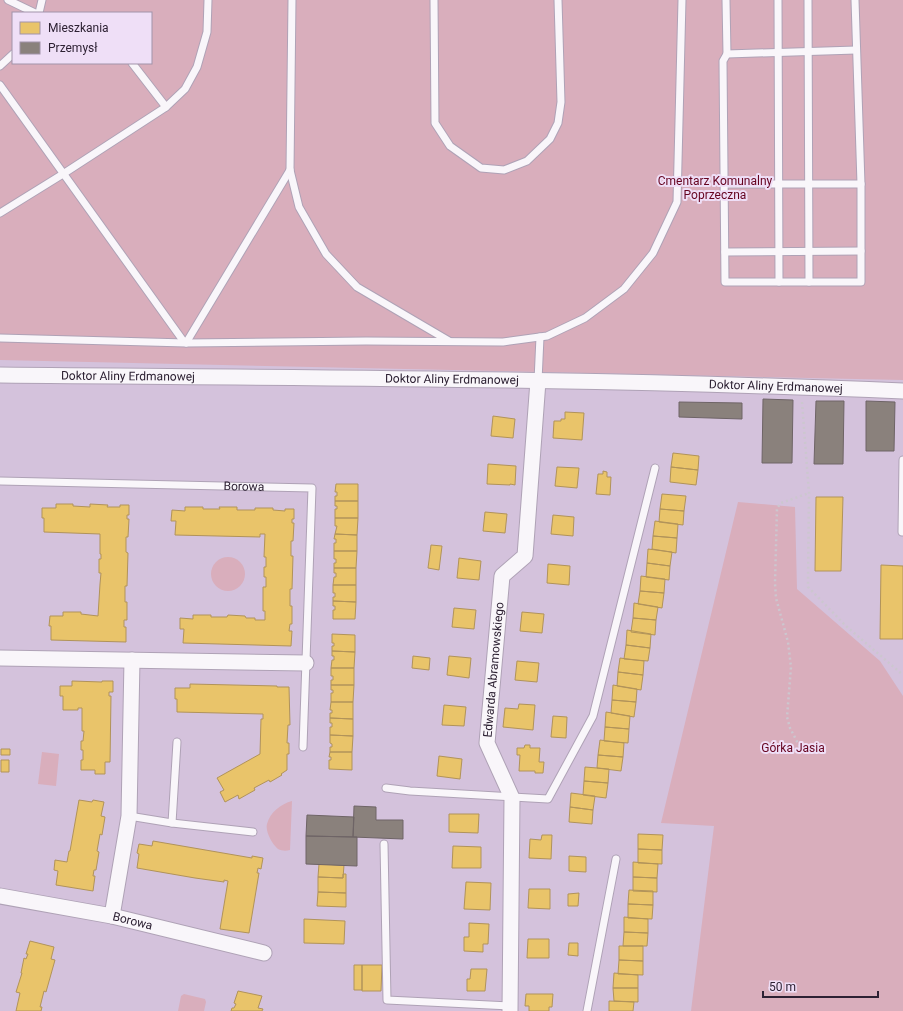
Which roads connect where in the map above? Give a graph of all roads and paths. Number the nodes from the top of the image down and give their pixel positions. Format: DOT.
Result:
graph roads {
  1 [pos="8,0"];
  2 [pos="42,0"];
  3 [pos="208,0"];
  4 [pos="292,0"];
  5 [pos="434,0"];
  6 [pos="558,0"];
  7 [pos="682,0"];
  8 [pos="726,0"];
  9 [pos="778,0"];
  10 [pos="808,0"];
  11 [pos="855,0"];
  12 [pos="33,12"];
  13 [pos="39,12"];
  14 [pos="856,50"];
  15 [pos="808,51"];
  16 [pos="778,52"];
  17 [pos="727,54"];
  18 [pos="12,55"];
  19 [pos="133,64"];
  20 [pos="0,66"];
  21 [pos="0,85"];
  22 [pos="166,107"];
  23 [pos="290,170"];
  24 [pos="63,174"];
  25 [pos="725,184"];
  26 [pos="779,184"];
  27 [pos="808,184"];
  28 [pos="861,184"];
  29 [pos="0,212"];
  30 [pos="809,251"];
  31 [pos="861,251"];
  32 [pos="725,252"];
  33 [pos="779,252"];
  34 [pos="779,282"];
  35 [pos="809,282"];
  36 [pos="540,337"];
  37 [pos="0,338"];
  38 [pos="185,342"];
  39 [pos="450,342"];
  40 [pos="0,375"];
  41 [pos="538,381"];
  42 [pos="801,387"];
  43 [pos="903,391"];
  44 [pos="903,460"];
  45 [pos="655,468"];
  46 [pos="0,481"];
  47 [pos="809,493"];
  48 [pos="902,532"];
  49 [pos="0,658"];
  50 [pos="132,660"];
  51 [pos="306,663"];
  52 [pos="903,675"];
  53 [pos="177,742"];
  54 [pos="303,747"];
  55 [pos="802,751"];
  56 [pos="386,788"];
  57 [pos="512,798"];
  58 [pos="129,816"];
  59 [pos="172,823"];
  60 [pos="253,832"];
  61 [pos="384,844"];
  62 [pos="616,859"];
  63 [pos="0,896"];
  64 [pos="112,916"];
  65 [pos="264,953"];
  66 [pos="510,1009"];
  67 [pos="588,1011"];
  1 -- 12 [label="lane"];
  2 -- 13 [label="lane"];
  3 -- 22 [label="lane"];
  4 -- 23 [label="lane"];
  5 -- 6 [label="lane"];
  7 -- 36 [label="lane"];
  8 -- 17 [label="lane"];
  9 -- 16 [label="lane"];
  10 -- 15 [label="lane"];
  11 -- 14 [label="lane"];
  14 -- 15 [label="lane"];
  14 -- 28 [label="lane"];
  15 -- 16 [label="lane"];
  15 -- 27 [label="lane"];
  16 -- 17 [label="lane"];
  16 -- 26 [label="lane"];
  17 -- 25 [label="lane"];
  18 -- 20 [label="lane"];
  19 -- 22 [label="lane"];
  21 -- 24 [label="lane"];
  22 -- 24 [label="lane"];
  23 -- 38 [label="lane"];
  23 -- 39 [label="lane"];
  24 -- 29 [label="lane"];
  24 -- 38 [label="lane"];
  25 -- 26 [label="lane"];
  25 -- 32 [label="lane"];
  26 -- 27 [label="lane"];
  26 -- 33 [label="lane"];
  27 -- 28 [label="lane"];
  27 -- 30 [label="lane"];
  28 -- 31 [label="lane"];
  30 -- 31 [label="lane"];
  30 -- 33 [label="lane"];
  30 -- 35 [label="lane"];
  31 -- 35 [label="lane"];
  32 -- 33 [label="lane"];
  32 -- 34 [label="lane"];
  33 -- 34 [label="lane"];
  34 -- 35 [label="lane"];
  36 -- 39 [label="lane"];
  36 -- 41 [label="lane"];
  37 -- 38 [label="lane"];
  38 -- 39 [label="lane"];
  40 -- 41 [label="street, Doktor Aliny Erdmanowej"];
  41 -- 42 [label="street, Doktor Aliny Erdmanowej"];
  41 -- 57 [label="street, Edwarda Abramowskiego"];
  42 -- 43 [label="street, Doktor Aliny Erdmanowej"];
  42 -- 47 [label="path"];
  44 -- 48 [label="lane"];
  45 -- 57 [label="lane"];
  46 -- 51 [label="lane, Borowa"];
  47 -- 52 [label="path"];
  47 -- 55 [label="path"];
  49 -- 50 [label="street"];
  50 -- 51 [label="street"];
  50 -- 58 [label="street"];
  51 -- 54 [label="lane, Borowa"];
  53 -- 59 [label="lane"];
  56 -- 57 [label="lane"];
  57 -- 66 [label="street, Edwarda Abramowskiego"];
  58 -- 59 [label="lane"];
  58 -- 64 [label="street"];
  59 -- 60 [label="lane"];
  61 -- 66 [label="lane"];
  62 -- 67 [label="lane"];
  63 -- 64 [label="street, Borowa"];
  64 -- 65 [label="street, Borowa"];
}
